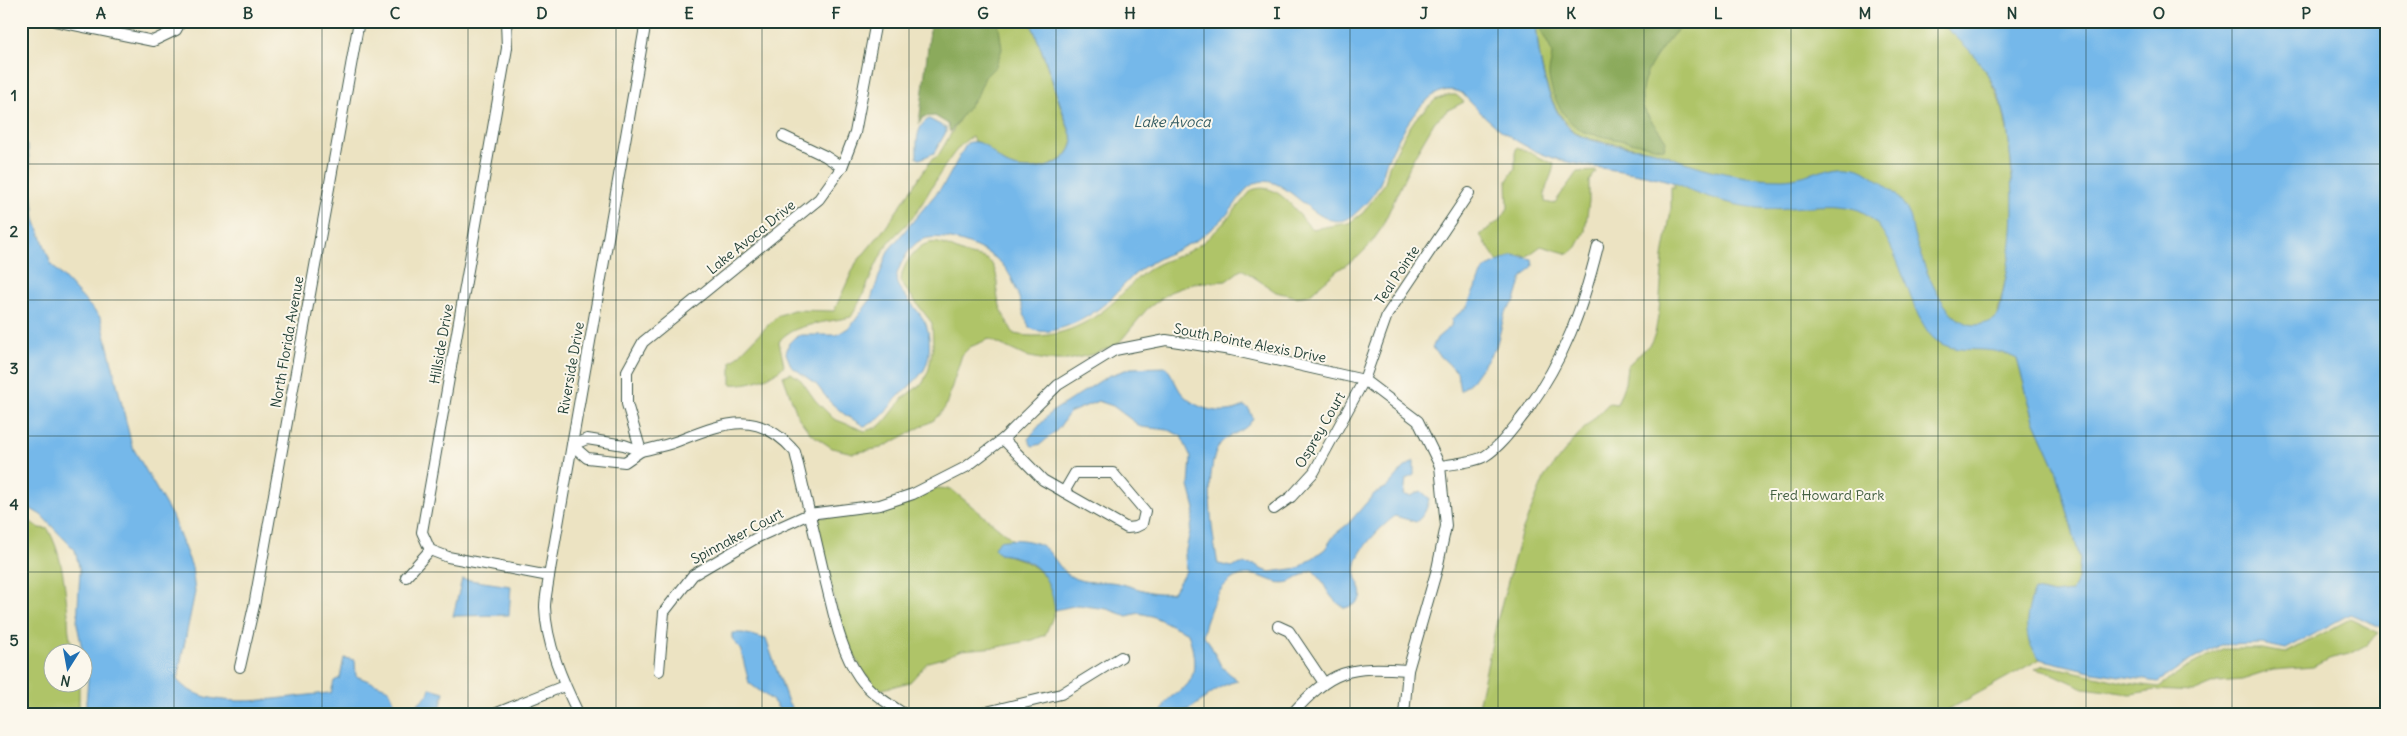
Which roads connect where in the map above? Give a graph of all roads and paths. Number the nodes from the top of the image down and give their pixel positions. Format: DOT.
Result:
graph roads {
  1 [pos="56,21"];
  2 [pos="181,21"];
  3 [pos="358,21"];
  4 [pos="506,21"];
  5 [pos="646,21"];
  6 [pos="876,21"];
  7 [pos="782,136"];
  8 [pos="842,167"];
  9 [pos="1469,193"];
  10 [pos="1598,246"];
  11 [pos="1364,380"];
  12 [pos="1003,438"];
  13 [pos="572,445"];
  14 [pos="641,452"];
  15 [pos="1440,466"];
  16 [pos="1064,492"];
  17 [pos="1274,509"];
  18 [pos="809,514"];
  19 [pos="430,550"];
  20 [pos="549,576"];
  21 [pos="406,577"];
  22 [pos="1278,626"];
  23 [pos="1121,657"];
  24 [pos="240,667"];
  25 [pos="1408,670"];
  26 [pos="660,671"];
  27 [pos="1324,683"];
  28 [pos="564,686"];
  29 [pos="492,715"];
  30 [pos="579,715"];
  31 [pos="906,715"];
  32 [pos="974,715"];
  33 [pos="1292,715"];
  34 [pos="1404,715"];
  1 -- 2 [label="street"];
  3 -- 24 [label="street, North Florida Avenue"];
  4 -- 19 [label="street, Hillside Drive"];
  5 -- 13 [label="street, Riverside Drive"];
  6 -- 8 [label="street, Lake Avoca Drive"];
  7 -- 8 [label="street"];
  8 -- 14 [label="street, Lake Avoca Drive"];
  9 -- 11 [label="street, Teal Pointe"];
  10 -- 15 [label="street"];
  11 -- 12 [label="street, South Pointe Alexis Drive"];
  11 -- 15 [label="street, South Pointe Alexis Drive"];
  11 -- 17 [label="street, Osprey Court"];
  12 -- 16 [label="street"];
  12 -- 18 [label="street, South Pointe Alexis Drive"];
  13 -- 14 [label="street"];
  13 -- 14 [label="street"];
  13 -- 20 [label="street, Riverside Drive"];
  14 -- 18 [label="street"];
  15 -- 25 [label="street, South Pointe Alexis Drive"];
  16 -- 16 [label="street"];
  18 -- 26 [label="street, Spinnaker Court"];
  18 -- 31 [label="street"];
  19 -- 20 [label="street"];
  19 -- 21 [label="street"];
  20 -- 28 [label="street, Riverside Drive"];
  22 -- 27 [label="street"];
  23 -- 32 [label="street"];
  25 -- 27 [label="street"];
  25 -- 34 [label="street, South Pointe Alexis Drive"];
  27 -- 33 [label="street"];
  28 -- 29 [label="street"];
  28 -- 30 [label="street, Riverside Drive"];
}
